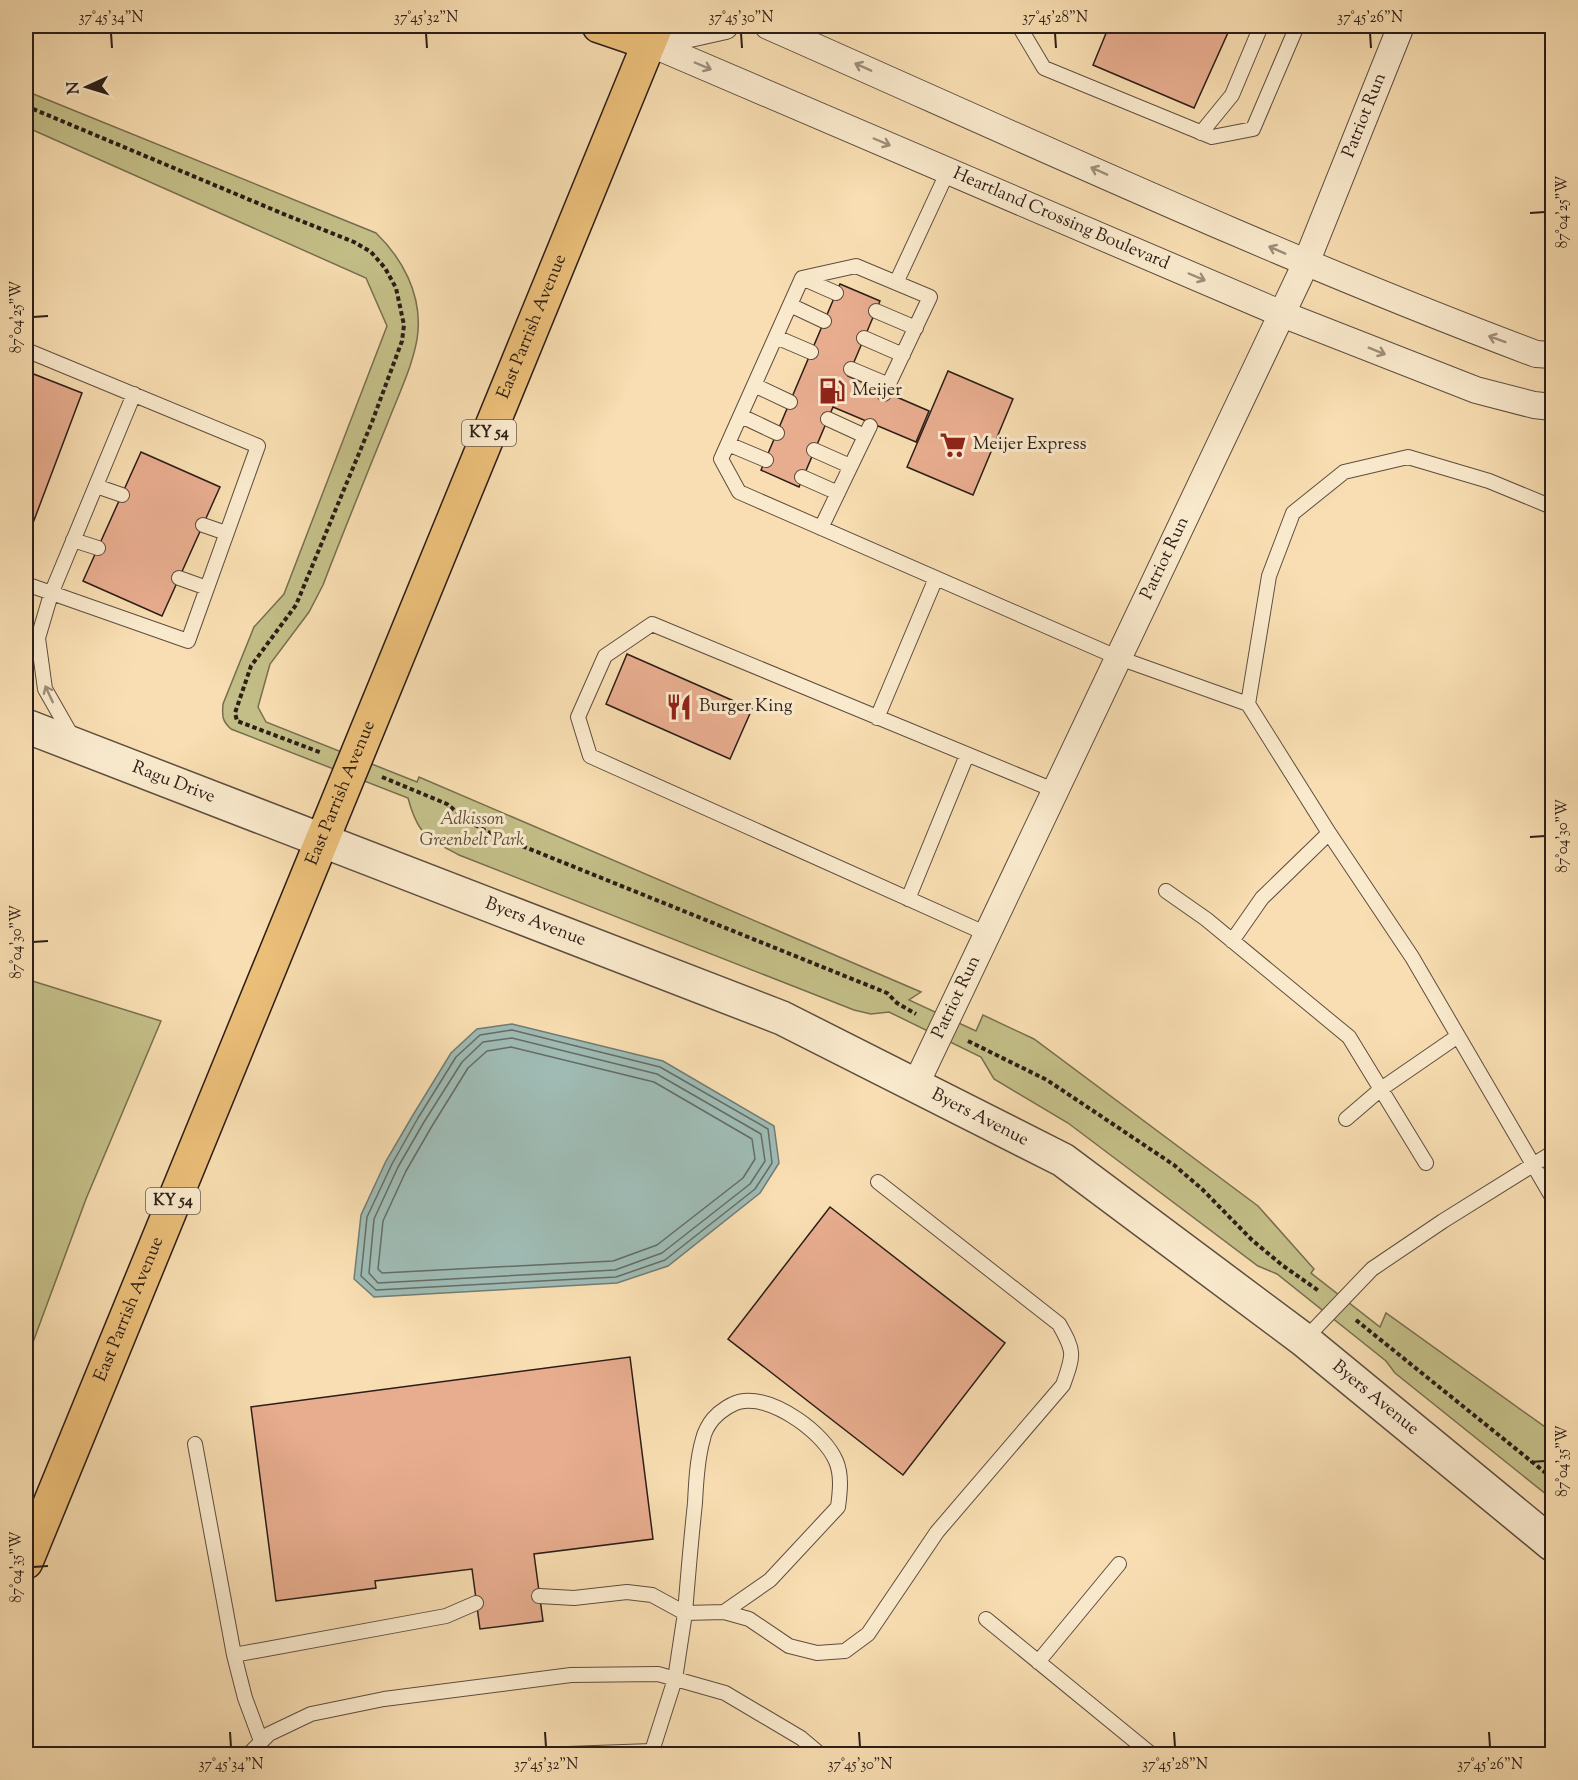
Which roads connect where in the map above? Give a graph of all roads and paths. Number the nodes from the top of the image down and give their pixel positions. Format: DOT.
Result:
graph roads {
  1 [pos="599,26"];
  2 [pos="725,26"];
  3 [pos="768,26"];
  4 [pos="1019,26"];
  5 [pos="1261,26"];
  6 [pos="1297,26"];
  7 [pos="1401,26"];
  8 [pos="653,34"];
  9 [pos="1201,133"];
  10 [pos="948,171"];
  11 [pos="1306,262"];
  12 [pos="802,278"];
  13 [pos="896,283"];
  14 [pos="836,293"];
  15 [pos="790,305"];
  16 [pos="876,311"];
  17 [pos="1282,314"];
  18 [pos="824,321"];
  19 [pos="915,328"];
  20 [pos="776,337"];
  21 [pos="864,338"];
  22 [pos="26,350"];
  23 [pos="811,352"];
  24 [pos="903,355"];
  25 [pos="1552,355"];
  26 [pos="851,369"];
  27 [pos="754,385"];
  28 [pos="134,394"];
  29 [pos="790,402"];
  30 [pos="1552,407"];
  31 [pos="741,416"];
  32 [pos="828,419"];
  33 [pos="777,433"];
  34 [pos="728,444"];
  35 [pos="814,450"];
  36 [pos="765,460"];
  37 [pos="850,466"];
  38 [pos="802,477"];
  39 [pos="96,486"];
  40 [pos="837,493"];
  41 [pos="122,495"];
  42 [pos="1552,507"];
  43 [pos="203,525"];
  44 [pos="821,528"];
  45 [pos="226,533"];
  46 [pos="73,540"];
  47 [pos="98,548"];
  48 [pos="179,578"];
  49 [pos="936,578"];
  50 [pos="26,584"];
  51 [pos="207,588"];
  52 [pos="51,594"];
  53 [pos="1119,658"];
  54 [pos="1248,704"];
  55 [pos="876,718"];
  56 [pos="26,726"];
  57 [pos="77,746"];
  58 [pos="968,755"];
  59 [pos="1056,791"];
  60 [pos="1329,833"];
  61 [pos="321,840"];
  62 [pos="1166,891"];
  63 [pos="908,899"];
  64 [pos="987,934"];
  65 [pos="1232,941"];
  66 [pos="1458,1036"];
  67 [pos="915,1086"];
  68 [pos="1381,1089"];
  69 [pos="1346,1119"];
  70 [pos="1552,1153"];
  71 [pos="1426,1163"];
  72 [pos="1533,1165"];
  73 [pos="878,1182"];
  74 [pos="1552,1197"];
  75 [pos="1304,1340"];
  76 [pos="195,1444"];
  77 [pos="1552,1544"];
  78 [pos="26,1562"];
  79 [pos="1119,1564"];
  80 [pos="539,1596"];
  81 [pos="476,1603"];
  82 [pos="724,1612"];
  83 [pos="685,1613"];
  84 [pos="986,1618"];
  85 [pos="234,1655"];
  86 [pos="1038,1662"];
  87 [pos="675,1678"];
  88 [pos="261,1741"];
  89 [pos="652,1751"];
  90 [pos="249,1755"];
  91 [pos="567,1755"];
  92 [pos="667,1755"];
  93 [pos="820,1755"];
  94 [pos="1151,1755"];
  1 -- 8 [label="main road"];
  2 -- 8 [label="street"];
  11 -- 3 [label="street, one-way"];
  4 -- 9 [label="lane"];
  5 -- 9 [label="lane"];
  6 -- 9 [label="lane"];
  7 -- 11 [label="street, Patriot Run"];
  8 -- 10 [label="street, Heartland Crossing Boulevard, one-way"];
  8 -- 61 [label="main road, East Parrish Avenue / KY 54"];
  10 -- 13 [label="lane"];
  10 -- 17 [label="street, Heartland Crossing Boulevard, one-way"];
  11 -- 17 [label="street, Patriot Run"];
  25 -- 11 [label="street, one-way"];
  12 -- 13 [label="lane"];
  12 -- 14 [label="lane"];
  12 -- 15 [label="lane"];
  13 -- 19 [label="lane"];
  15 -- 18 [label="lane"];
  15 -- 20 [label="lane"];
  16 -- 19 [label="lane"];
  17 -- 30 [label="street, Heartland Crossing Boulevard, one-way"];
  17 -- 53 [label="street, Patriot Run"];
  19 -- 24 [label="lane"];
  20 -- 23 [label="lane"];
  20 -- 27 [label="lane"];
  21 -- 24 [label="lane"];
  22 -- 28 [label="lane"];
  24 -- 26 [label="lane"];
  27 -- 29 [label="lane"];
  27 -- 31 [label="lane"];
  28 -- 39 [label="lane"];
  28 -- 45 [label="lane"];
  31 -- 33 [label="lane"];
  31 -- 34 [label="lane"];
  32 -- 37 [label="lane"];
  34 -- 36 [label="lane"];
  34 -- 44 [label="lane"];
  35 -- 37 [label="lane"];
  37 -- 40 [label="lane"];
  38 -- 40 [label="lane"];
  39 -- 41 [label="lane"];
  39 -- 46 [label="lane"];
  40 -- 44 [label="lane"];
  42 -- 54 [label="lane"];
  43 -- 45 [label="lane"];
  44 -- 49 [label="lane"];
  45 -- 51 [label="lane"];
  46 -- 47 [label="lane"];
  46 -- 52 [label="lane"];
  48 -- 51 [label="lane"];
  49 -- 53 [label="lane"];
  49 -- 55 [label="lane"];
  50 -- 52 [label="lane"];
  51 -- 52 [label="lane"];
  57 -- 52 [label="lane, one-way"];
  53 -- 54 [label="lane"];
  53 -- 59 [label="street, Patriot Run"];
  54 -- 60 [label="lane"];
  55 -- 58 [label="lane"];
  55 -- 63 [label="lane"];
  56 -- 57 [label="street, Ragu Drive"];
  57 -- 61 [label="street, Ragu Drive"];
  58 -- 59 [label="lane"];
  58 -- 63 [label="lane"];
  59 -- 64 [label="street, Patriot Run"];
  60 -- 65 [label="lane"];
  60 -- 66 [label="lane"];
  61 -- 67 [label="street, Byers Avenue"];
  61 -- 78 [label="main road, East Parrish Avenue / KY 54"];
  62 -- 65 [label="lane"];
  63 -- 64 [label="lane"];
  64 -- 67 [label="street, Patriot Run"];
  65 -- 68 [label="lane"];
  66 -- 68 [label="lane"];
  66 -- 72 [label="lane"];
  67 -- 75 [label="street, Byers Avenue"];
  68 -- 69 [label="lane"];
  68 -- 71 [label="lane"];
  70 -- 72 [label="lane"];
  72 -- 74 [label="lane"];
  72 -- 75 [label="lane"];
  73 -- 82 [label="lane"];
  75 -- 77 [label="street, Byers Avenue"];
  76 -- 85 [label="lane"];
  79 -- 86 [label="lane"];
  80 -- 83 [label="lane"];
  81 -- 85 [label="lane"];
  82 -- 83 [label="lane"];
  82 -- 83 [label="lane"];
  83 -- 87 [label="lane"];
  84 -- 86 [label="lane"];
  85 -- 88 [label="lane"];
  86 -- 94 [label="lane"];
  87 -- 88 [label="lane"];
  87 -- 89 [label="lane"];
  87 -- 93 [label="lane"];
  88 -- 90 [label="lane"];
  89 -- 91 [label="lane"];
  89 -- 92 [label="lane"];
}
